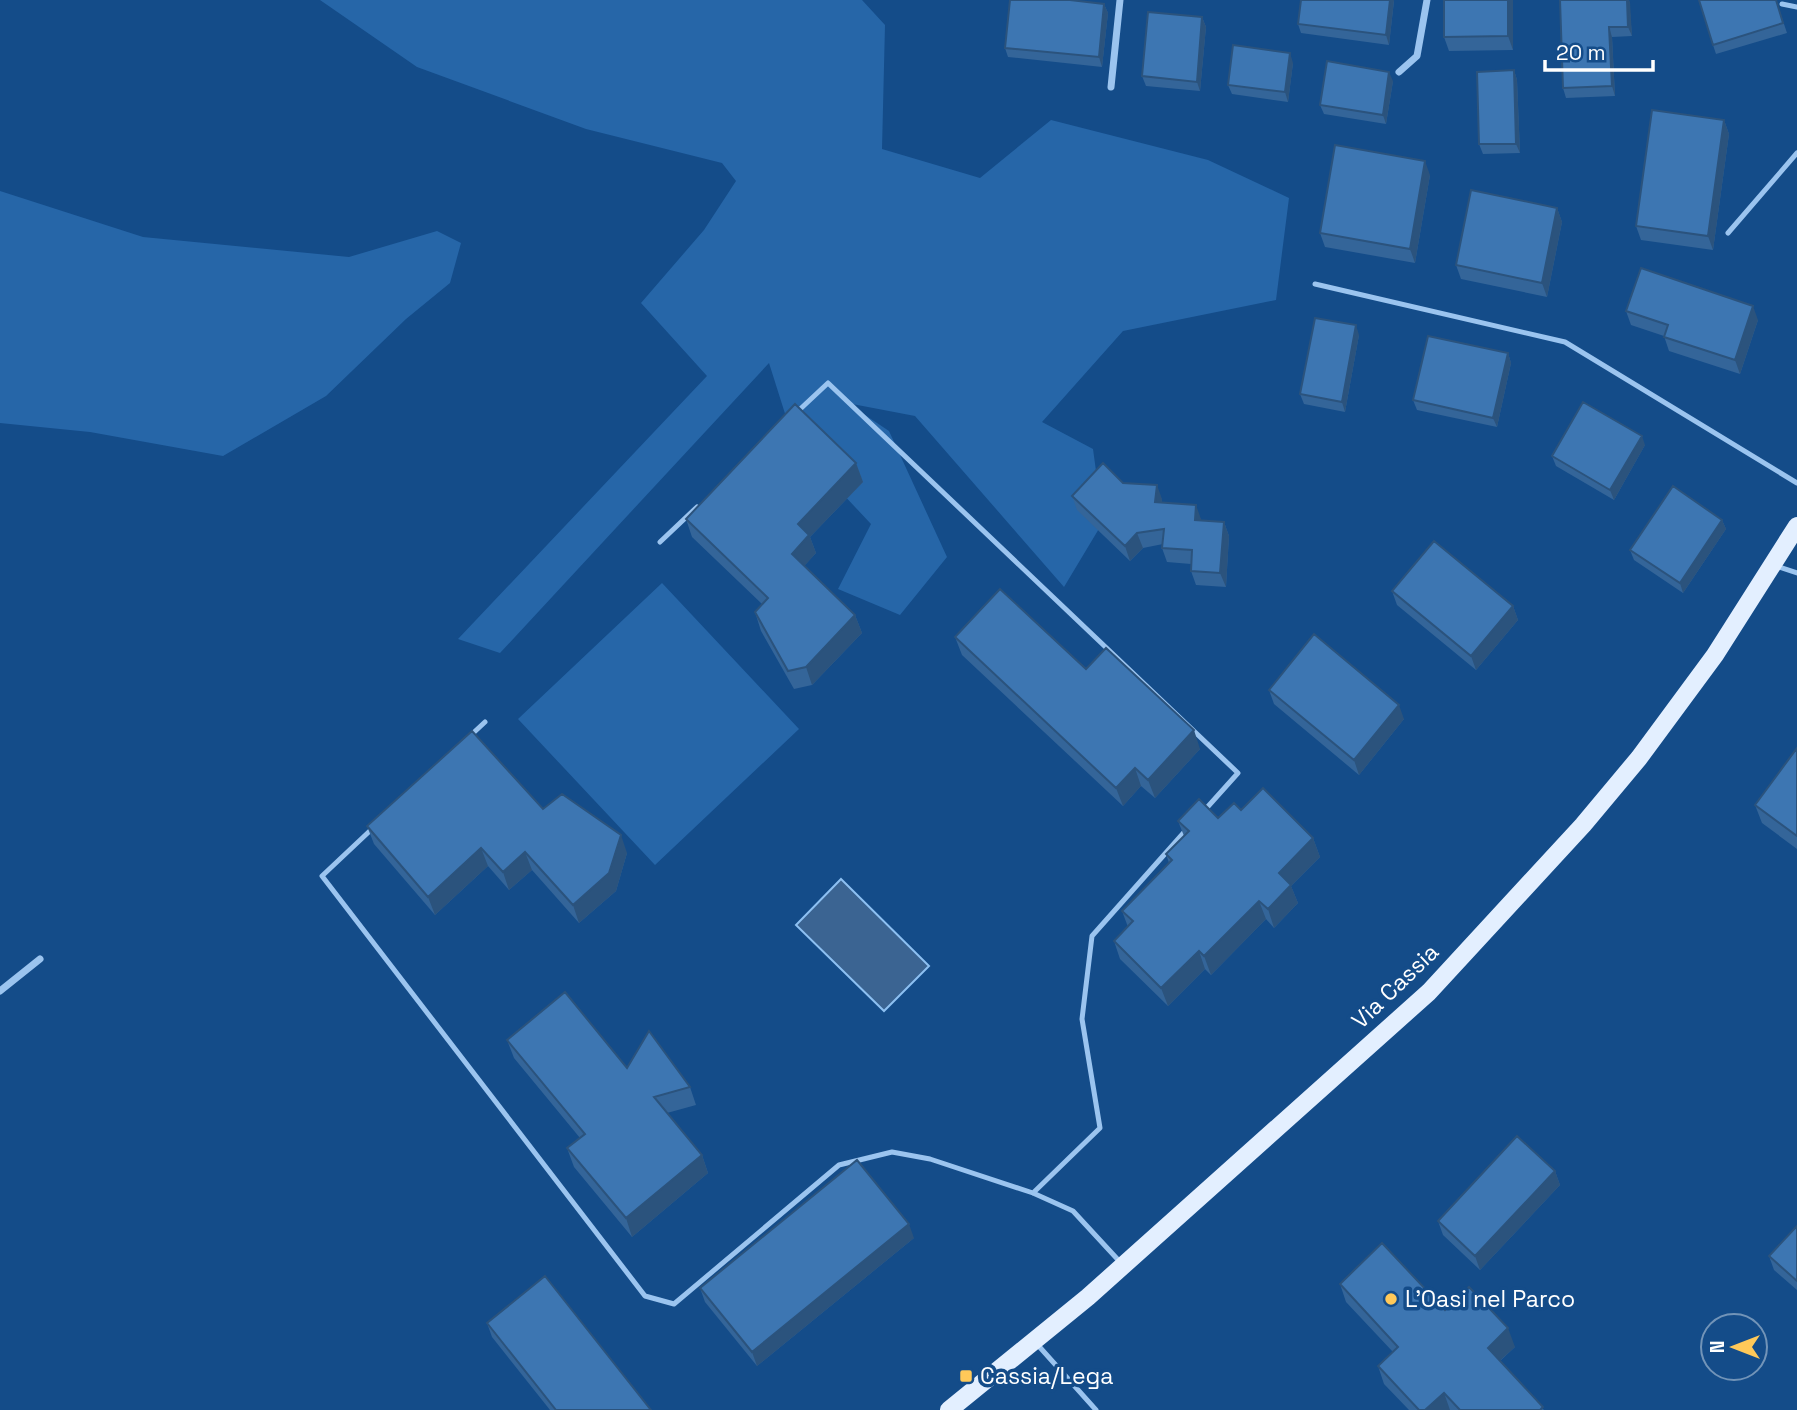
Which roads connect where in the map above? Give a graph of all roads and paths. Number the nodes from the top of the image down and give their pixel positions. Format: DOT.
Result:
graph roads {
  1 [pos="1120,0"];
  2 [pos="1427,0"];
  3 [pos="1782,4"];
  4 [pos="1797,7"];
  5 [pos="1399,72"];
  6 [pos="1111,87"];
  7 [pos="1797,153"];
  8 [pos="1728,233"];
  9 [pos="1315,284"];
  10 [pos="789,420"];
  11 [pos="1797,484"];
  12 [pos="700,504"];
  13 [pos="1797,526"];
  14 [pos="660,542"];
  15 [pos="1773,565"];
  16 [pos="1797,573"];
  17 [pos="485,722"];
  18 [pos="466,740"];
  19 [pos="1202,813"];
  20 [pos="380,822"];
  21 [pos="1192,824"];
  22 [pos="40,959"];
  23 [pos="0,991"];
  24 [pos="1032,1193"];
  25 [pos="1123,1266"];
  26 [pos="1034,1341"];
  27 [pos="949,1410"];
  28 [pos="1096,1410"];
  1 -- 6 [label="street"];
  2 -- 5 [label="street"];
  3 -- 4 [label="lane"];
  7 -- 8 [label="lane"];
  9 -- 11 [label="lane"];
  10 -- 19 [label="lane"];
  12 -- 14 [label="lane"];
  13 -- 15 [label="main road, Via Cassia"];
  15 -- 16 [label="lane"];
  15 -- 25 [label="main road, Via Cassia"];
  17 -- 18 [label="lane"];
  20 -- 24 [label="lane"];
  21 -- 24 [label="lane"];
  22 -- 23 [label="street"];
  24 -- 25 [label="lane"];
  25 -- 26 [label="main road, Via Cassia"];
  26 -- 27 [label="main road, Via Cassia"];
  26 -- 28 [label="lane"];
}
